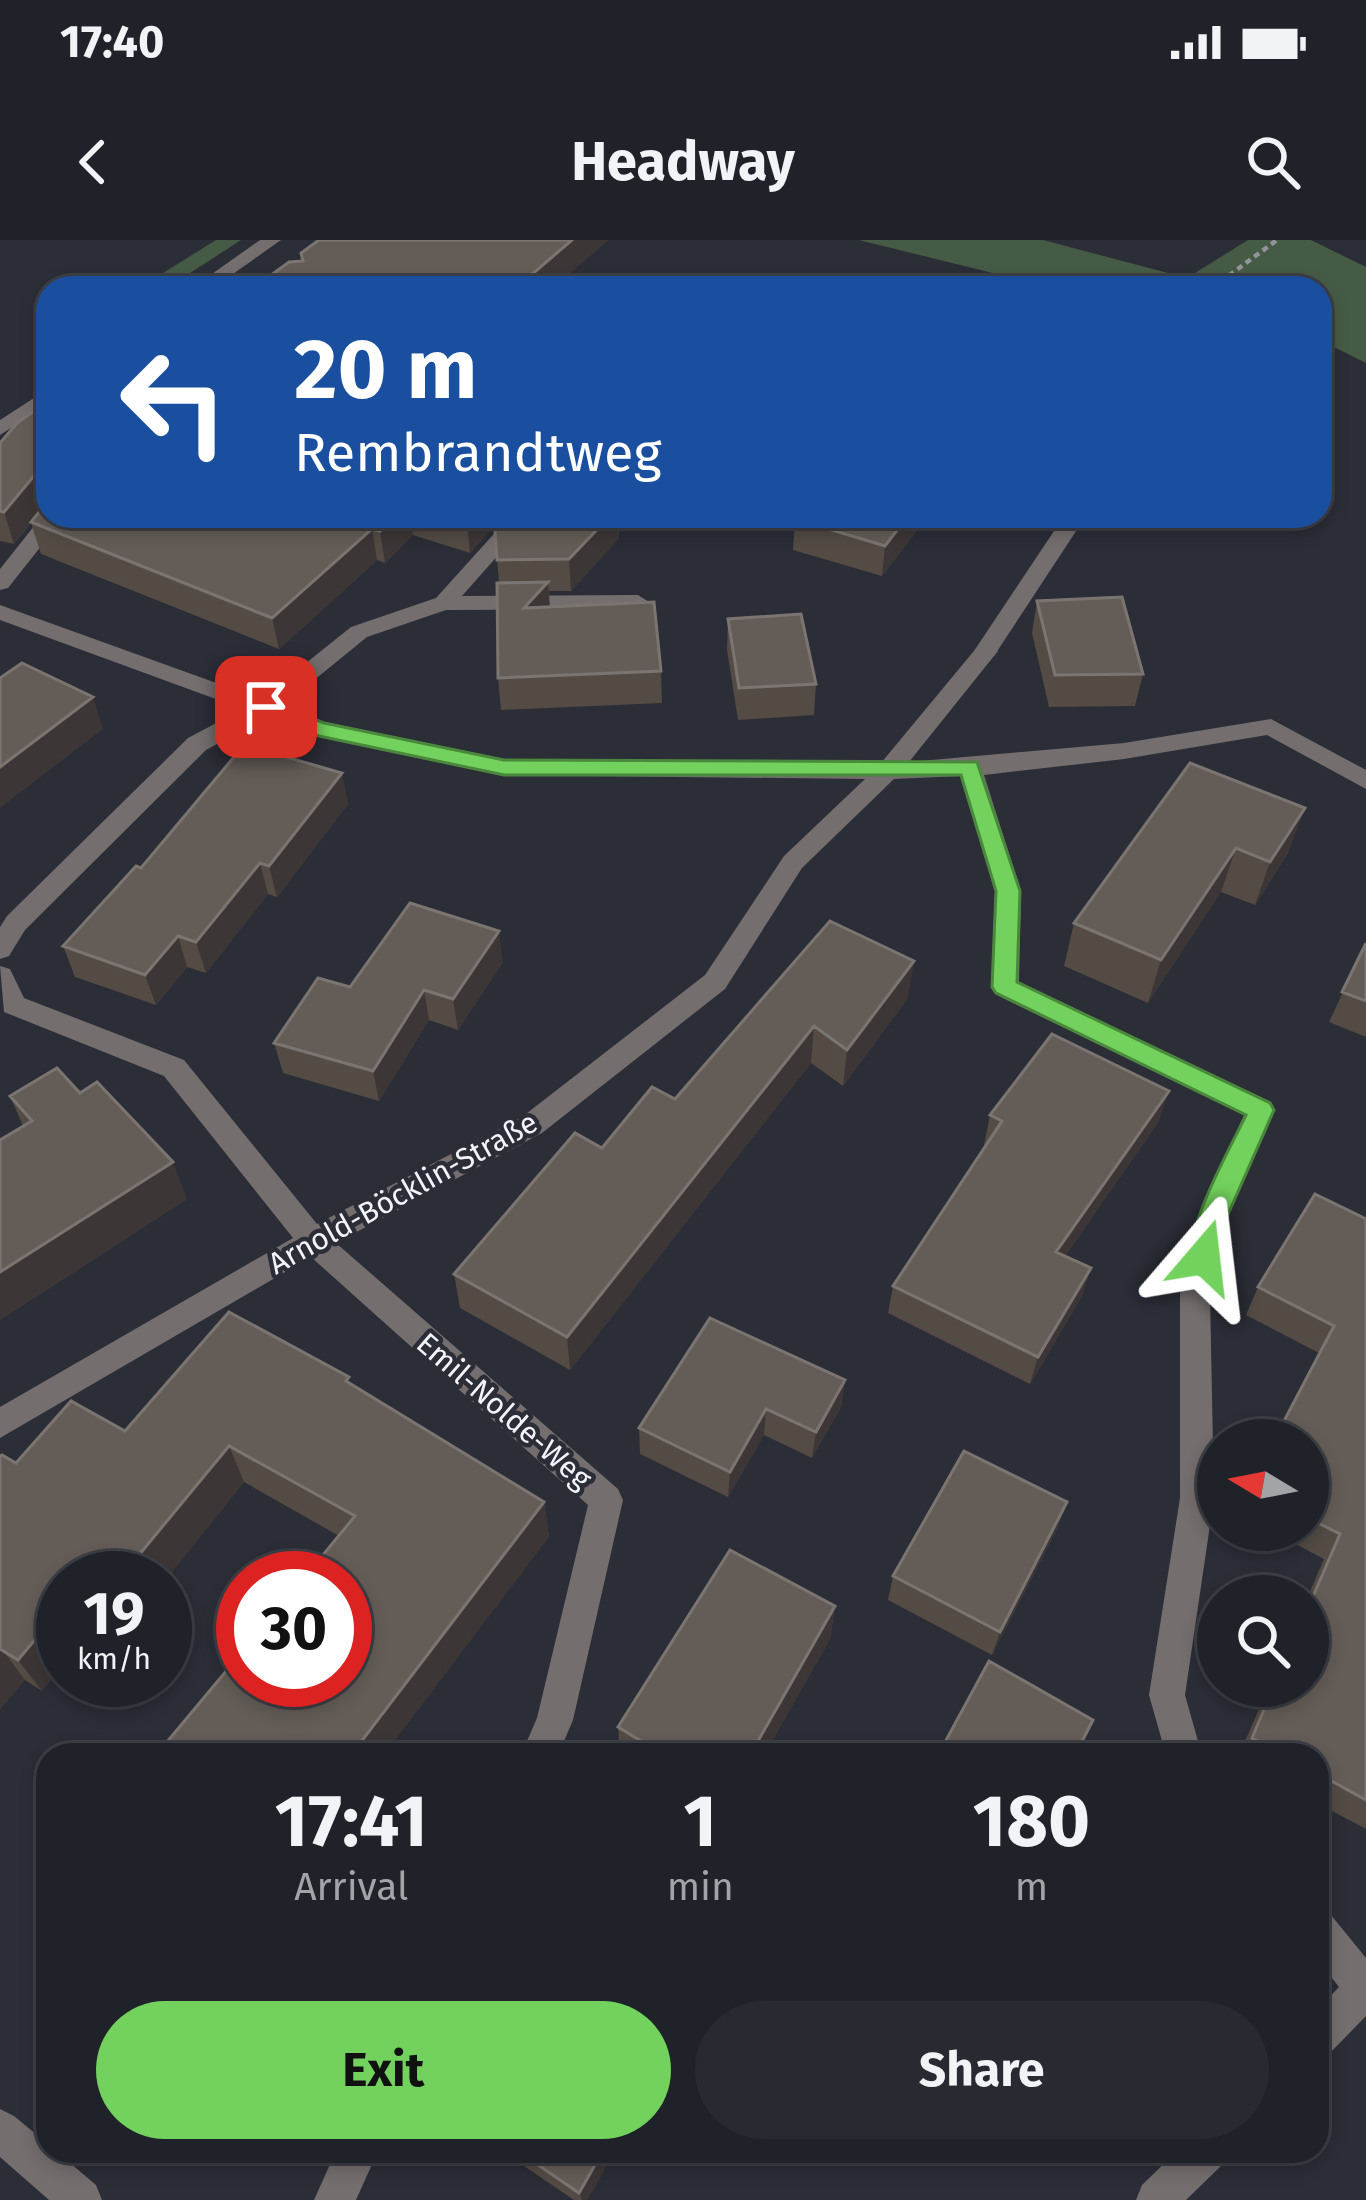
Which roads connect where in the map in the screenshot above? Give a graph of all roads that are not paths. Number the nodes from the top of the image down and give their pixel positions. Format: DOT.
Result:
graph roads {
  1 [pos="272,240"];
  2 [pos="223,273"];
  3 [pos="219,276"];
  4 [pos="238,276"];
  5 [pos="36,403"];
  6 [pos="0,428"];
  7 [pos="44,528"];
  8 [pos="510,528"];
  9 [pos="1067,528"];
  10 [pos="0,583"];
  11 [pos="638,602"];
  12 [pos="444,603"];
  13 [pos="0,612"];
  14 [pos="266,707"];
  15 [pos="970,768"];
  16 [pos="888,771"];
  17 [pos="1366,782"];
  18 [pos="0,949"];
  19 [pos="0,976"];
  20 [pos="313,1241"];
  21 [pos="0,1424"];
  22 [pos="544,1743"];
  23 [pos="1180,1743"];
  24 [pos="1329,1944"];
  25 [pos="1366,1989"];
  26 [pos="1329,2026"];
  27 [pos="0,2130"];
  28 [pos="36,2161"];
  29 [pos="38,2163"];
  30 [pos="352,2163"];
  31 [pos="1193,2163"];
  32 [pos="81,2200"];
  33 [pos="335,2200"];
  34 [pos="1157,2200"];
  1 -- 2 [label="street"];
  2 -- 3 [label="street"];
  2 -- 4 [label="street"];
  5 -- 6 [label="street"];
  7 -- 10 [label="street"];
  8 -- 12 [label="street"];
  9 -- 16 [label="street, Arnold-Böcklin-Straße"];
  11 -- 12 [label="street"];
  12 -- 14 [label="street"];
  13 -- 14 [label="street"];
  14 -- 16 [label="street"];
  14 -- 18 [label="street"];
  15 -- 16 [label="street"];
  15 -- 17 [label="street"];
  15 -- 23 [label="street"];
  16 -- 20 [label="street, Arnold-Böcklin-Straße"];
  19 -- 20 [label="street"];
  20 -- 21 [label="street, Arnold-Böcklin-Straße"];
  20 -- 22 [label="street, Emil-Nolde-Weg"];
  24 -- 25 [label="street"];
  25 -- 26 [label="street"];
  27 -- 28 [label="street"];
  29 -- 32 [label="street"];
  30 -- 33 [label="street"];
  31 -- 34 [label="street"];
}
